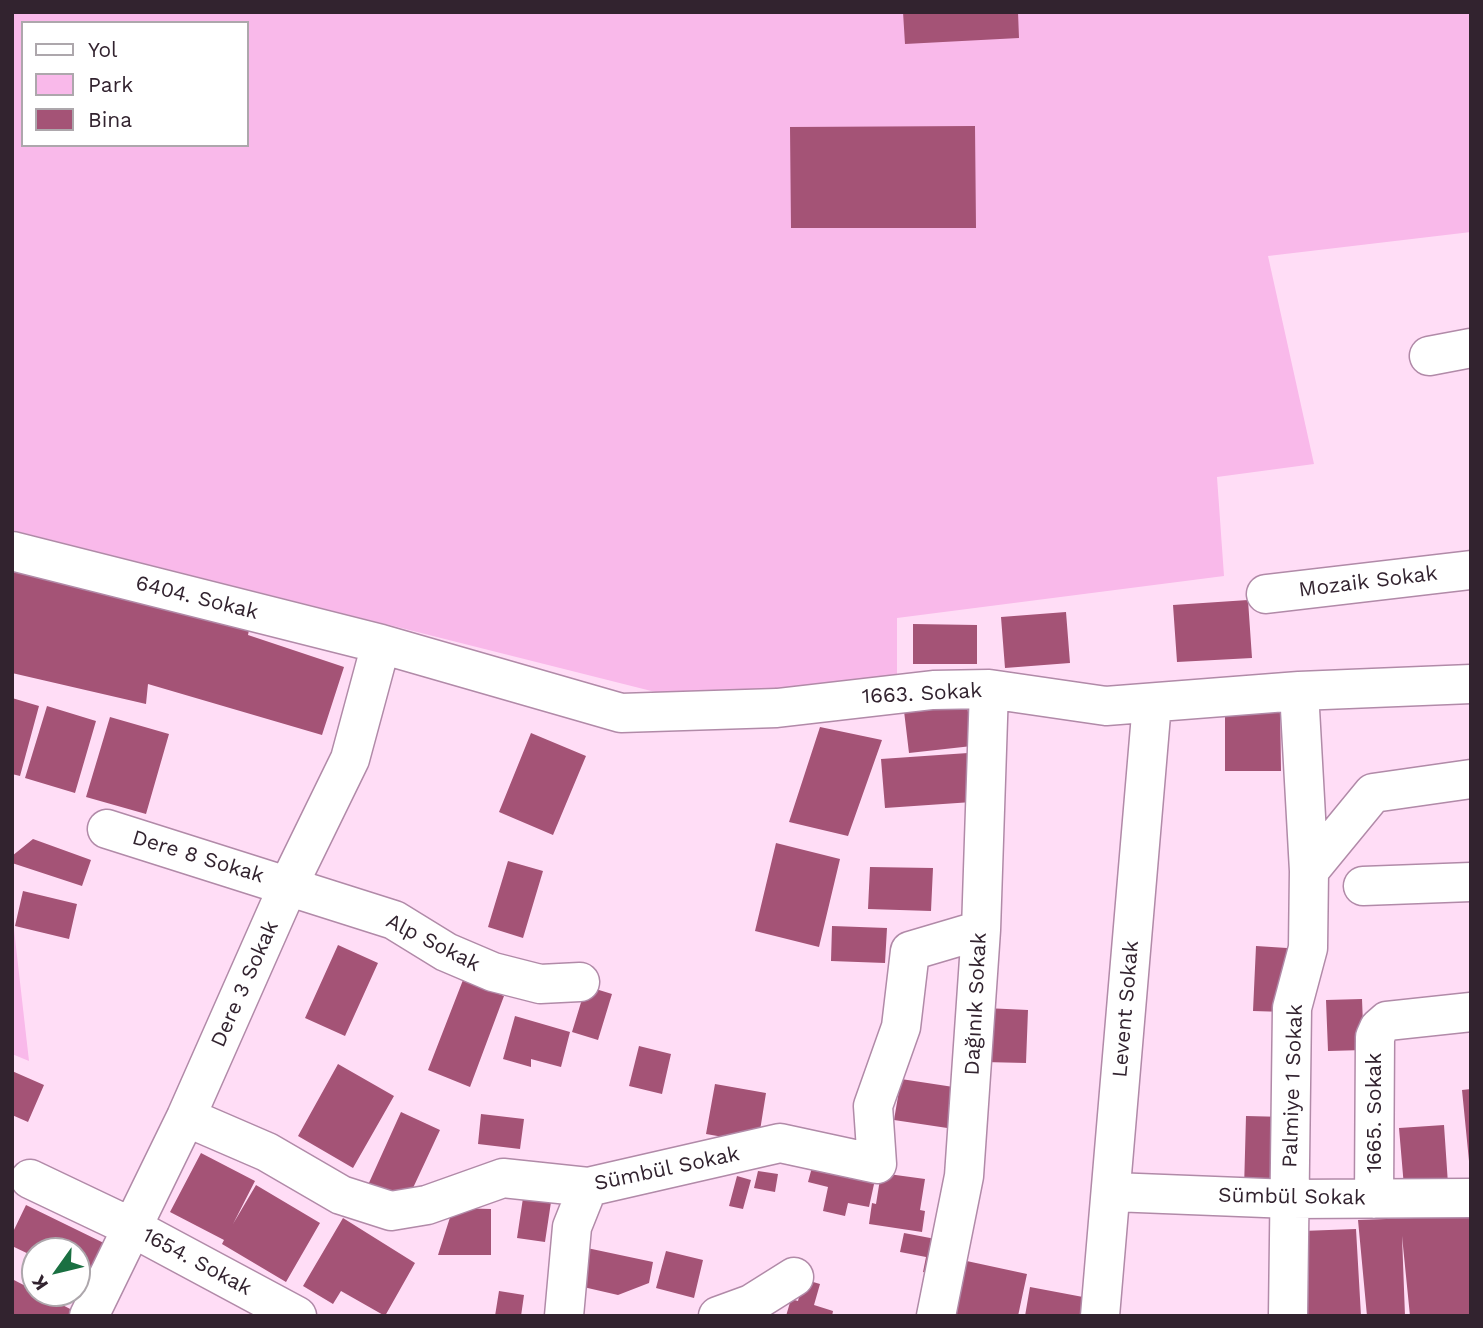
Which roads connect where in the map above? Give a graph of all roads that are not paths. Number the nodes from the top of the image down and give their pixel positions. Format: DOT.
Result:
graph roads {
  1 [pos="1471,348"];
  2 [pos="1429,356"];
  3 [pos="12,551"];
  4 [pos="1471,570"];
  5 [pos="1266,594"];
  6 [pos="381,644"];
  7 [pos="1471,684"];
  8 [pos="989,689"];
  9 [pos="1299,691"];
  10 [pos="1152,703"];
  11 [pos="1471,779"];
  12 [pos="107,829"];
  13 [pos="1310,871"];
  14 [pos="1471,882"];
  15 [pos="289,884"];
  16 [pos="1363,886"];
  17 [pos="981,930"];
  18 [pos="580,982"];
  19 [pos="1471,1012"];
  20 [pos="186,1117"];
  21 [pos="30,1179"];
  22 [pos="588,1187"];
  23 [pos="1112,1192"];
  24 [pos="1471,1198"];
  25 [pos="1290,1199"];
  26 [pos="1374,1199"];
  27 [pos="133,1228"];
  28 [pos="794,1277"];
  29 [pos="89,1316"];
  30 [pos="297,1316"];
  31 [pos="564,1316"];
  32 [pos="718,1316"];
  33 [pos="936,1316"];
  34 [pos="1100,1316"];
  35 [pos="1288,1316"];
  1 -- 2 [label="street"];
  3 -- 6 [label="street, 6404. Sokak"];
  4 -- 5 [label="street, Mozaik Sokak"];
  6 -- 8 [label="street, 1663. Sokak"];
  6 -- 15 [label="street, Dere 3 Sokak"];
  7 -- 9 [label="street, 1663. Sokak"];
  8 -- 10 [label="street, 1663. Sokak"];
  8 -- 17 [label="street, Dağınık Sokak"];
  9 -- 10 [label="street, 1663. Sokak"];
  9 -- 13 [label="street, Palmiye 1 Sokak"];
  10 -- 23 [label="street, Levent Sokak"];
  11 -- 13 [label="street"];
  12 -- 15 [label="street, Dere 8 Sokak"];
  13 -- 25 [label="street, Palmiye 1 Sokak"];
  14 -- 16 [label="street"];
  15 -- 18 [label="street, Alp Sokak"];
  15 -- 20 [label="street, Dere 3 Sokak"];
  17 -- 22 [label="street, Sümbül Sokak"];
  17 -- 33 [label="street, Dağınık Sokak"];
  19 -- 26 [label="street, 1665. Sokak"];
  20 -- 22 [label="street, Sümbül Sokak"];
  20 -- 27 [label="street, Dere 3 Sokak"];
  21 -- 27 [label="street, 1654. Sokak"];
  22 -- 31 [label="street"];
  23 -- 25 [label="street, Sümbül Sokak"];
  23 -- 34 [label="street, Levent Sokak"];
  24 -- 26 [label="street, Sümbül Sokak"];
  25 -- 26 [label="street, Sümbül Sokak"];
  25 -- 35 [label="street, Palmiye 1 Sokak"];
  27 -- 29 [label="street, Dere 3 Sokak"];
  27 -- 30 [label="street, 1654. Sokak"];
  28 -- 32 [label="street"];
}
